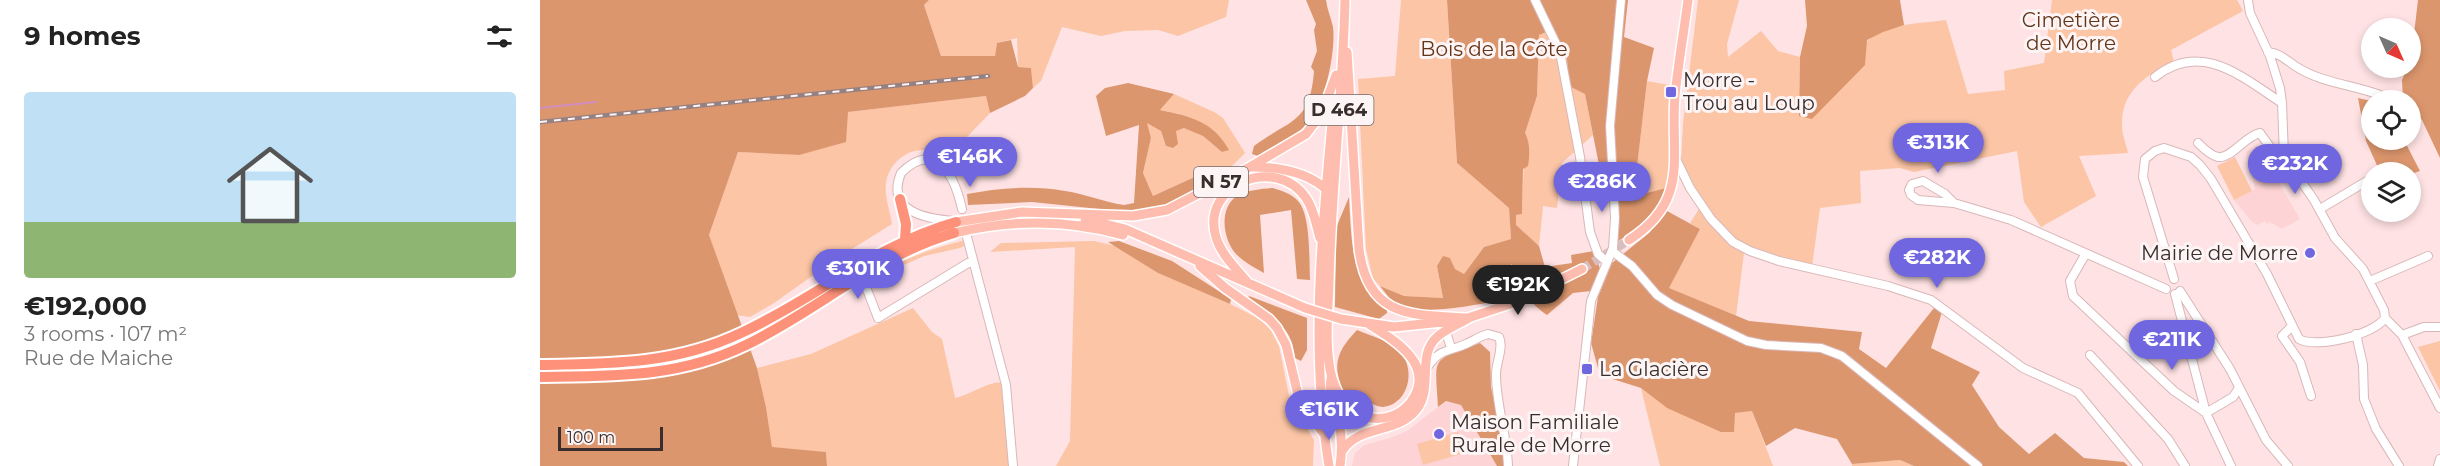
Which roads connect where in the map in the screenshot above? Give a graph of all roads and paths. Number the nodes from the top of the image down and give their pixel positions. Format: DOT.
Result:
graph roads {
  1 [pos="1344,0"];
  2 [pos="1535,0"];
  3 [pos="1621,0"];
  4 [pos="1688,0"];
  5 [pos="2248,0"];
  6 [pos="1344,21"];
  7 [pos="2268,52"];
  8 [pos="1336,75"];
  9 [pos="2155,77"];
  10 [pos="2364,90"];
  11 [pos="2282,103"];
  12 [pos="2198,143"];
  13 [pos="2284,156"];
  14 [pos="1676,159"];
  15 [pos="1250,166"];
  16 [pos="2361,185"];
  17 [pos="1325,188"];
  18 [pos="1672,188"];
  19 [pos="1690,188"];
  20 [pos="1333,198"];
  21 [pos="900,199"];
  22 [pos="1954,203"];
  23 [pos="962,209"];
  24 [pos="2320,210"];
  25 [pos="1062,214"];
  26 [pos="956,222"];
  27 [pos="954,233"];
  28 [pos="967,237"];
  29 [pos="905,240"];
  30 [pos="1146,240"];
  31 [pos="1629,240"];
  32 [pos="1322,243"];
  33 [pos="1612,251"];
  34 [pos="2085,255"];
  35 [pos="2428,256"];
  36 [pos="973,260"];
  37 [pos="1194,260"];
  38 [pos="1607,262"];
  39 [pos="1582,269"];
  40 [pos="861,274"];
  41 [pos="2171,279"];
  42 [pos="2370,281"];
  43 [pos="1250,284"];
  44 [pos="2166,289"];
  45 [pos="2177,293"];
  46 [pos="1469,318"];
  47 [pos="2385,318"];
  48 [pos="1370,325"];
  49 [pos="2292,327"];
  50 [pos="2440,327"];
  51 [pos="1446,332"];
  52 [pos="2356,334"];
  53 [pos="2402,335"];
  54 [pos="1451,348"];
  55 [pos="2090,355"];
  56 [pos="540,365"];
  57 [pos="1426,369"];
  58 [pos="540,377"];
  59 [pos="1332,377"];
  60 [pos="2239,388"];
  61 [pos="2311,396"];
  62 [pos="2440,408"];
  63 [pos="2206,413"];
  64 [pos="1322,416"];
  65 [pos="1340,431"];
  66 [pos="1323,433"];
  67 [pos="1358,435"];
  68 [pos="1342,451"];
  69 [pos="2440,459"];
  70 [pos="1013,466"];
  71 [pos="1329,466"];
  72 [pos="1340,466"];
  73 [pos="1508,466"];
  74 [pos="1573,466"];
  75 [pos="1978,466"];
  76 [pos="2138,466"];
  77 [pos="2185,466"];
  78 [pos="2231,466"];
  79 [pos="2288,466"];
  80 [pos="2399,466"];
  81 [pos="2438,466"];
  1 -- 6 [label="main road, D 464"];
  1 -- 8 [label="main road, N 57"];
  2 -- 38 [label="street"];
  3 -- 33 [label="street"];
  4 -- 14 [label="main road"];
  5 -- 7 [label="street"];
  6 -- 20 [label="main road, D 464"];
  6 -- 46 [label="main road"];
  7 -- 10 [label="street"];
  7 -- 11 [label="street"];
  8 -- 15 [label="main road, N 57"];
  8 -- 17 [label="main road, D 464"];
  9 -- 11 [label="street"];
  11 -- 13 [label="street"];
  12 -- 13 [label="street"];
  13 -- 24 [label="street"];
  14 -- 18 [label="main road"];
  14 -- 19 [label="street"];
  15 -- 17 [label="main road"];
  15 -- 25 [label="main road, N 57"];
  16 -- 24 [label="street"];
  17 -- 20 [label="main road"];
  17 -- 32 [label="main road, D 464"];
  18 -- 19 [label="street"];
  18 -- 31 [label="main road"];
  19 -- 76 [label="street"];
  20 -- 59 [label="main road, D 464"];
  21 -- 23 [label="street"];
  21 -- 26 [label="street"];
  21 -- 29 [label="highway"];
  22 -- 22 [label="street"];
  22 -- 34 [label="street"];
  24 -- 42 [label="street"];
  25 -- 26 [label="main road, N 57"];
  25 -- 30 [label="main road, N 57"];
  26 -- 29 [label="highway, N 57"];
  27 -- 30 [label="main road, N 57"];
  27 -- 40 [label="highway, N 57"];
  28 -- 36 [label="street"];
  29 -- 56 [label="highway, N 57"];
  30 -- 37 [label="main road, N 57"];
  32 -- 43 [label="main road"];
  32 -- 64 [label="main road, D 464"];
  33 -- 38 [label="street"];
  33 -- 75 [label="street"];
  34 -- 44 [label="street"];
  34 -- 63 [label="street"];
  35 -- 42 [label="street"];
  36 -- 40 [label="street"];
  36 -- 70 [label="street"];
  37 -- 43 [label="main road, N 57"];
  37 -- 66 [label="main road"];
  38 -- 74 [label="street"];
  39 -- 46 [label="main road"];
  40 -- 58 [label="highway, N 57"];
  41 -- 44 [label="street"];
  41 -- 45 [label="street"];
  41 -- 49 [label="street"];
  42 -- 47 [label="street"];
  43 -- 48 [label="main road, N 57, bridge"];
  44 -- 45 [label="street"];
  45 -- 60 [label="street"];
  45 -- 63 [label="street"];
  46 -- 48 [label="main road"];
  46 -- 51 [label="main road"];
  47 -- 52 [label="street"];
  47 -- 53 [label="street"];
  48 -- 59 [label="main road"];
  49 -- 52 [label="street"];
  49 -- 61 [label="street"];
  50 -- 53 [label="street"];
  51 -- 54 [label="street"];
  51 -- 57 [label="main road"];
  52 -- 80 [label="street"];
  53 -- 62 [label="street"];
  54 -- 57 [label="street"];
  54 -- 73 [label="street"];
  55 -- 77 [label="street"];
  57 -- 67 [label="main road"];
  59 -- 65 [label="main road, D 464"];
  60 -- 63 [label="street"];
  60 -- 79 [label="street"];
  63 -- 78 [label="street"];
  64 -- 65 [label="main road"];
  64 -- 66 [label="main road, D 464"];
  65 -- 67 [label="main road"];
  65 -- 68 [label="main road, D 464"];
  66 -- 71 [label="main road, D 464"];
  67 -- 68 [label="main road"];
  68 -- 72 [label="main road, D 464"];
  69 -- 81 [label="street"];
}
